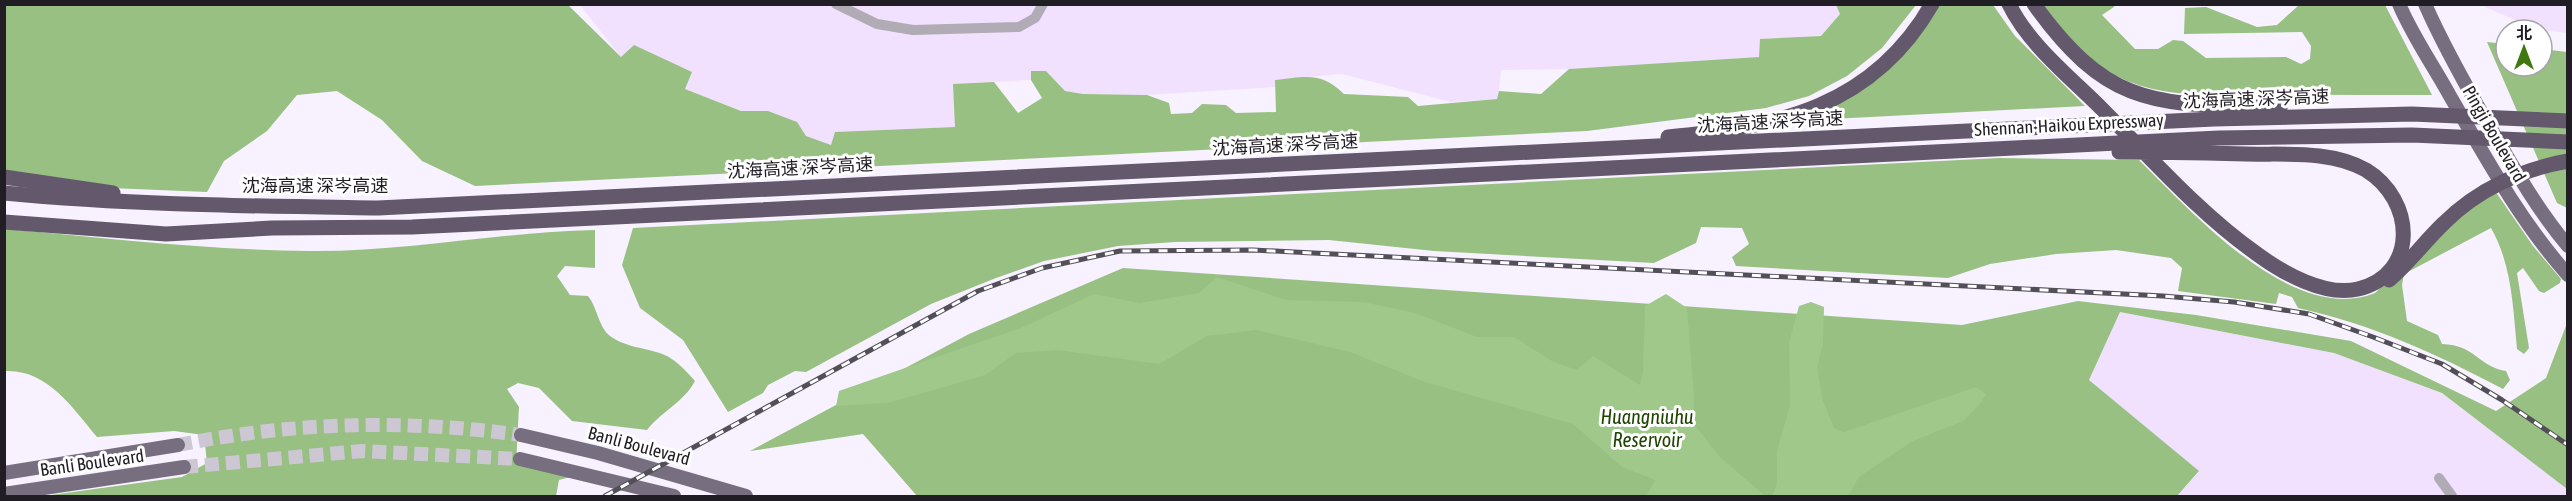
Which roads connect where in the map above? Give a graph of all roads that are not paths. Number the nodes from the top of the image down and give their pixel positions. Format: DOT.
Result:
graph roads {
  1 [pos="836,4"];
  2 [pos="1043,4"];
  3 [pos="1932,4"];
  4 [pos="2000,4"];
  5 [pos="2008,4"];
  6 [pos="2034,4"];
  7 [pos="2399,4"];
  8 [pos="2425,4"];
  9 [pos="2064,77"];
  10 [pos="2412,114"];
  11 [pos="2568,121"];
  12 [pos="2568,142"];
  13 [pos="1945,150"];
  14 [pos="1468,156"];
  15 [pos="2560,163"];
  16 [pos="4,177"];
  17 [pos="2174,186"];
  18 [pos="4,193"];
  19 [pos="191,205"];
  20 [pos="4,222"];
  21 [pos="2568,246"];
  22 [pos="2568,275"];
  23 [pos="521,435"];
  24 [pos="178,445"];
  25 [pos="520,459"];
  26 [pos="184,467"];
  27 [pos="4,473"];
  28 [pos="2439,478"];
  29 [pos="4,494"];
  30 [pos="674,496"];
  31 [pos="746,496"];
  32 [pos="2451,496"];
  1 -- 2 [label="street"];
  3 -- 14 [label="highway"];
  4 -- 9 [label="highway"];
  5 -- 9 [label="highway"];
  6 -- 10 [label="highway"];
  7 -- 22 [label="main road, Pingji Boulevard"];
  8 -- 21 [label="main road, Pingji Boulevard"];
  9 -- 17 [label="highway"];
  10 -- 11 [label="highway, 沈海高速 深岑高速"];
  10 -- 14 [label="highway, 沈海高速 深岑高速"];
  12 -- 13 [label="highway, Shennan-Haikou Expressway"];
  13 -- 17 [label="highway"];
  13 -- 20 [label="highway, 沈海高速 深岑高速"];
  14 -- 19 [label="highway, 沈海高速 深岑高速"];
  15 -- 17 [label="highway"];
  16 -- 19 [label="highway"];
  18 -- 19 [label="highway, 沈海高速 深岑高速"];
  23 -- 31 [label="main road, Banli Boulevard"];
  24 -- 27 [label="main road, Banli Boulevard"];
  25 -- 30 [label="main road"];
  26 -- 29 [label="main road, Banli Boulevard"];
  28 -- 32 [label="street"];
}
